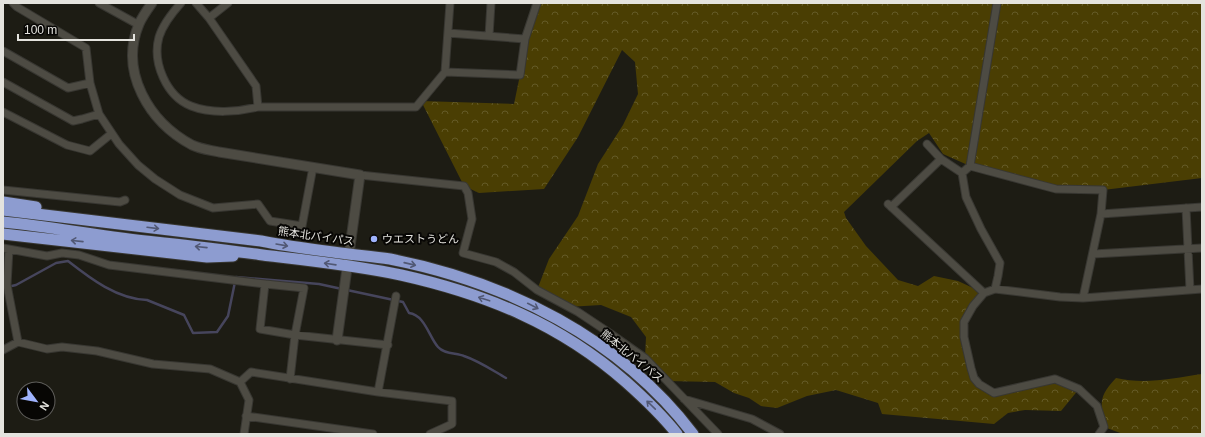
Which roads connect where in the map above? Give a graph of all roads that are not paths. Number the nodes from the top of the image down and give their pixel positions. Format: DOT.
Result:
graph roads {
  1 [pos="13,3"];
  2 [pos="100,3"];
  3 [pos="152,3"];
  4 [pos="181,3"];
  5 [pos="196,3"];
  6 [pos="228,3"];
  7 [pos="450,3"];
  8 [pos="491,3"];
  9 [pos="537,3"];
  10 [pos="997,3"];
  11 [pos="208,18"];
  12 [pos="139,25"];
  13 [pos="448,33"];
  14 [pos="489,36"];
  15 [pos="525,39"];
  16 [pos="3,51"];
  17 [pos="445,72"];
  18 [pos="3,82"];
  19 [pos="90,83"];
  20 [pos="258,107"];
  21 [pos="3,112"];
  22 [pos="99,114"];
  23 [pos="112,134"];
  24 [pos="928,144"];
  25 [pos="941,159"];
  26 [pos="970,166"];
  27 [pos="313,167"];
  28 [pos="962,173"];
  29 [pos="360,175"];
  30 [pos="3,190"];
  31 [pos="125,200"];
  32 [pos="3,202"];
  33 [pos="1202,207"];
  34 [pos="1186,208"];
  35 [pos="3,210"];
  36 [pos="1101,214"];
  37 [pos="3,222"];
  38 [pos="127,225"];
  39 [pos="3,234"];
  40 [pos="6,248"];
  41 [pos="1188,248"];
  42 [pos="1202,248"];
  43 [pos="349,254"];
  44 [pos="1093,254"];
  45 [pos="270,256"];
  46 [pos="347,266"];
  47 [pos="265,284"];
  48 [pos="1202,289"];
  49 [pos="995,290"];
  50 [pos="1190,290"];
  51 [pos="984,293"];
  52 [pos="396,296"];
  53 [pos="1084,298"];
  54 [pos="295,335"];
  55 [pos="337,340"];
  56 [pos="18,342"];
  57 [pos="388,345"];
  58 [pos="3,350"];
  59 [pos="290,379"];
  60 [pos="240,382"];
  61 [pos="378,392"];
  62 [pos="682,398"];
  63 [pos="246,416"];
  64 [pos="244,434"];
  65 [pos="373,434"];
  66 [pos="430,434"];
  67 [pos="677,434"];
  68 [pos="693,434"];
  69 [pos="718,434"];
  70 [pos="780,434"];
  71 [pos="1100,434"];
  1 -- 19 [label="street"];
  2 -- 12 [label="street"];
  3 -- 12 [label="street"];
  4 -- 20 [label="street"];
  5 -- 11 [label="street"];
  6 -- 11 [label="street"];
  7 -- 13 [label="street"];
  8 -- 14 [label="street"];
  9 -- 15 [label="street"];
  10 -- 26 [label="street"];
  11 -- 20 [label="street"];
  12 -- 27 [label="street"];
  13 -- 14 [label="street"];
  13 -- 17 [label="street"];
  14 -- 15 [label="street"];
  15 -- 17 [label="street"];
  16 -- 19 [label="street"];
  17 -- 20 [label="street"];
  18 -- 22 [label="street"];
  19 -- 22 [label="street"];
  21 -- 23 [label="street"];
  22 -- 23 [label="street"];
  23 -- 27 [label="street"];
  24 -- 25 [label="street"];
  25 -- 28 [label="street"];
  25 -- 51 [label="street"];
  26 -- 28 [label="street"];
  26 -- 36 [label="street"];
  27 -- 29 [label="street"];
  28 -- 49 [label="street"];
  29 -- 43 [label="street"];
  29 -- 62 [label="street"];
  30 -- 31 [label="street"];
  32 -- 38 [label="highway"];
  33 -- 34 [label="street"];
  34 -- 36 [label="street"];
  34 -- 41 [label="street"];
  35 -- 38 [label="highway, 熊本北バイパス"];
  36 -- 44 [label="street"];
  45 -- 37 [label="highway, 熊本北バイパス, one-way"];
  38 -- 43 [label="highway, 熊本北バイパス, one-way"];
  45 -- 39 [label="highway, one-way"];
  40 -- 47 [label="street"];
  40 -- 56 [label="street"];
  41 -- 42 [label="street"];
  41 -- 44 [label="street"];
  41 -- 50 [label="street"];
  43 -- 46 [label="street"];
  43 -- 68 [label="highway, 熊本北バイパス, one-way"];
  44 -- 53 [label="street"];
  46 -- 45 [label="highway, 熊本北バイパス, one-way"];
  46 -- 55 [label="street"];
  67 -- 46 [label="highway, 熊本北バイパス, one-way"];
  47 -- 54 [label="street"];
  47 -- 54 [label="street"];
  48 -- 50 [label="street"];
  49 -- 51 [label="street"];
  49 -- 53 [label="street"];
  50 -- 53 [label="street"];
  51 -- 71 [label="street"];
  52 -- 57 [label="street"];
  54 -- 55 [label="street"];
  54 -- 59 [label="street"];
  55 -- 57 [label="street"];
  56 -- 58 [label="street"];
  56 -- 60 [label="street"];
  57 -- 61 [label="street"];
  59 -- 60 [label="street"];
  59 -- 61 [label="street"];
  60 -- 63 [label="street"];
  61 -- 66 [label="street"];
  62 -- 69 [label="street"];
  62 -- 70 [label="street"];
  63 -- 64 [label="street"];
  63 -- 65 [label="street"];
}
